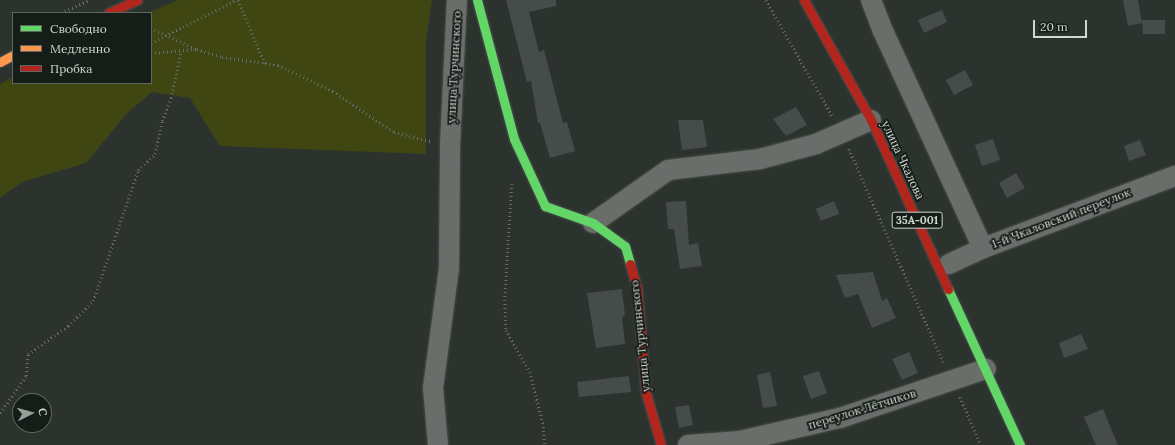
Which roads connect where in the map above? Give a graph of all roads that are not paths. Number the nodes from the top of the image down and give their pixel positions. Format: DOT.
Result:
graph roads {
  1 [pos="137,0"];
  2 [pos="457,0"];
  3 [pos="477,0"];
  4 [pos="804,0"];
  5 [pos="871,0"];
  6 [pos="110,12"];
  7 [pos="12,56"];
  8 [pos="0,62"];
  9 [pos="876,118"];
  10 [pos="1175,176"];
  11 [pos="593,223"];
  12 [pos="983,248"];
  13 [pos="946,265"];
  14 [pos="991,367"];
  15 [pos="438,445"];
  16 [pos="661,445"];
  17 [pos="688,445"];
  18 [pos="1020,445"];
  1 -- 6 [label="main road"];
  2 -- 15 [label="street, улица Турчинского"];
  3 -- 11 [label="main road, улица Турчинского"];
  4 -- 9 [label="main road, улица Чкалова / 35А-001"];
  5 -- 12 [label="street"];
  7 -- 8 [label="main road"];
  9 -- 11 [label="street"];
  9 -- 13 [label="main road, улица Чкалова / 35А-001"];
  10 -- 12 [label="street, 1-й Чкаловский переулок"];
  11 -- 16 [label="main road, улица Турчинского"];
  12 -- 13 [label="street, 1-й Чкаловский переулок"];
  13 -- 14 [label="main road, улица Чкалова / 35А-001"];
  14 -- 17 [label="street, переулок Лётчиков"];
  14 -- 18 [label="main road, улица Чкалова / 35А-001"];
}
